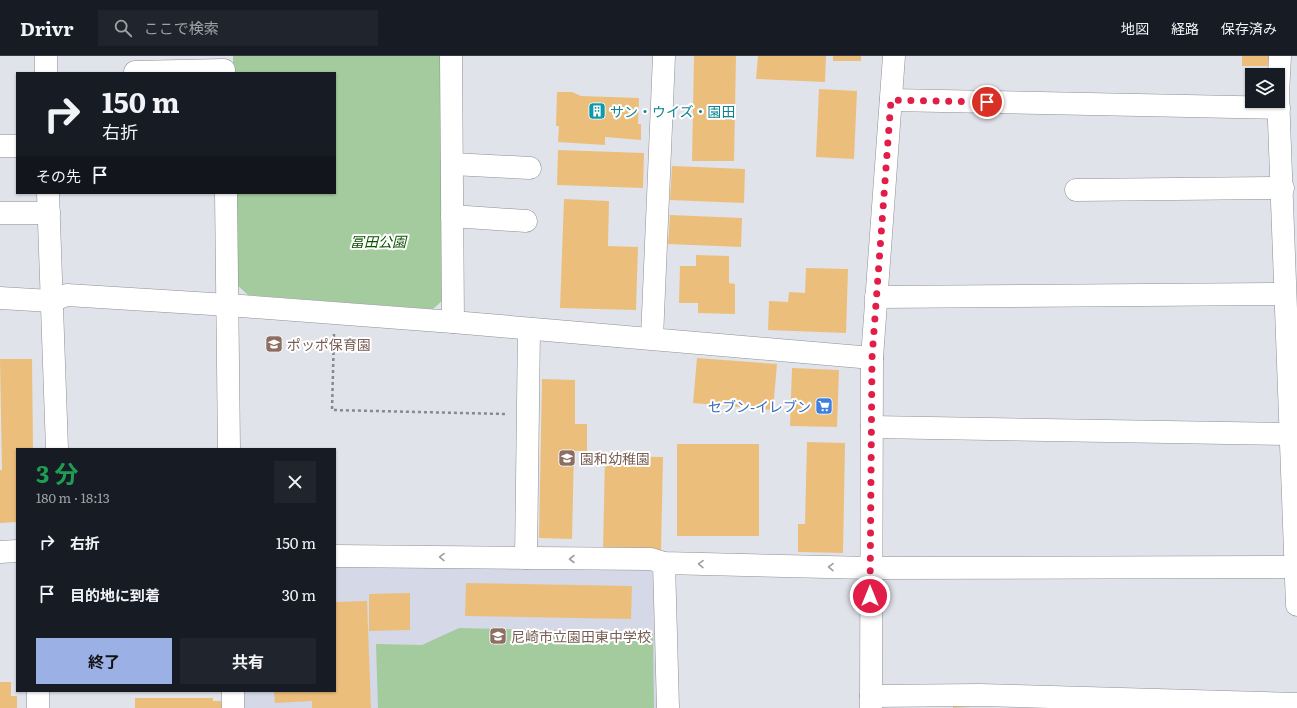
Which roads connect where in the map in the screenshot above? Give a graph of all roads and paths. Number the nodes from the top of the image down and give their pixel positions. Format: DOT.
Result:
graph roads {
  1 [pos="46,56"];
  2 [pos="451,56"];
  3 [pos="664,56"];
  4 [pos="894,56"];
  5 [pos="1280,56"];
  6 [pos="224,66"];
  7 [pos="1280,68"];
  8 [pos="46,72"];
  9 [pos="135,72"];
  10 [pos="1297,94"];
  11 [pos="1285,99"];
  12 [pos="891,100"];
  13 [pos="1245,101"];
  14 [pos="1279,108"];
  15 [pos="0,146"];
  16 [pos="16,146"];
  17 [pos="452,164"];
  18 [pos="530,168"];
  19 [pos="1283,188"];
  20 [pos="1076,190"];
  21 [pos="226,194"];
  22 [pos="49,203"];
  23 [pos="0,213"];
  24 [pos="452,216"];
  25 [pos="526,220"];
  26 [pos="1291,233"];
  27 [pos="1286,294"];
  28 [pos="876,297"];
  29 [pos="0,298"];
  30 [pos="51,301"];
  31 [pos="228,305"];
  32 [pos="335,313"];
  33 [pos="452,322"];
  34 [pos="529,329"];
  35 [pos="652,338"];
  36 [pos="872,358"];
  37 [pos="528,415"];
  38 [pos="872,427"];
  39 [pos="1291,434"];
  40 [pos="56,448"];
  41 [pos="229,448"];
  42 [pos="1295,506"];
  43 [pos="16,551"];
  44 [pos="0,552"];
  45 [pos="336,556"];
  46 [pos="526,558"];
  47 [pos="664,563"];
  48 [pos="1295,567"];
  49 [pos="870,568"];
  50 [pos="1297,605"];
  51 [pos="38,692"];
  52 [pos="233,692"];
  53 [pos="871,702"];
  54 [pos="979,702"];
  55 [pos="1133,703"];
  56 [pos="1297,704"];
  57 [pos="38,708"];
  58 [pos="233,708"];
  59 [pos="668,708"];
  1 -- 8 [label="street"];
  2 -- 17 [label="street"];
  3 -- 35 [label="street"];
  4 -- 12 [label="street"];
  5 -- 7 [label="street"];
  6 -- 9 [label="street"];
  10 -- 11 [label="street"];
  12 -- 13 [label="street"];
  12 -- 28 [label="street"];
  14 -- 19 [label="street"];
  15 -- 16 [label="street"];
  17 -- 18 [label="street"];
  17 -- 24 [label="street"];
  19 -- 20 [label="street"];
  19 -- 26 [label="street"];
  21 -- 31 [label="street"];
  22 -- 23 [label="street"];
  22 -- 30 [label="street"];
  24 -- 25 [label="street"];
  24 -- 33 [label="street"];
  26 -- 27 [label="street"];
  27 -- 28 [label="street"];
  27 -- 39 [label="street"];
  28 -- 36 [label="street"];
  29 -- 30 [label="street"];
  30 -- 31 [label="street"];
  30 -- 40 [label="street"];
  31 -- 32 [label="street"];
  31 -- 41 [label="street"];
  32 -- 33 [label="street"];
  32 -- 37 [label="path"];
  33 -- 34 [label="street"];
  34 -- 35 [label="street"];
  34 -- 37 [label="street"];
  35 -- 36 [label="street"];
  36 -- 38 [label="street"];
  37 -- 46 [label="street"];
  38 -- 39 [label="street"];
  38 -- 49 [label="street"];
  39 -- 42 [label="street"];
  42 -- 48 [label="street"];
  43 -- 44 [label="street"];
  46 -- 45 [label="street, one-way"];
  47 -- 46 [label="street, one-way"];
  49 -- 47 [label="street, one-way"];
  47 -- 59 [label="street"];
  48 -- 49 [label="street"];
  48 -- 50 [label="street"];
  49 -- 53 [label="street"];
  51 -- 57 [label="street"];
  52 -- 58 [label="street"];
  53 -- 54 [label="street"];
  54 -- 55 [label="street"];
  55 -- 56 [label="street"];
}
